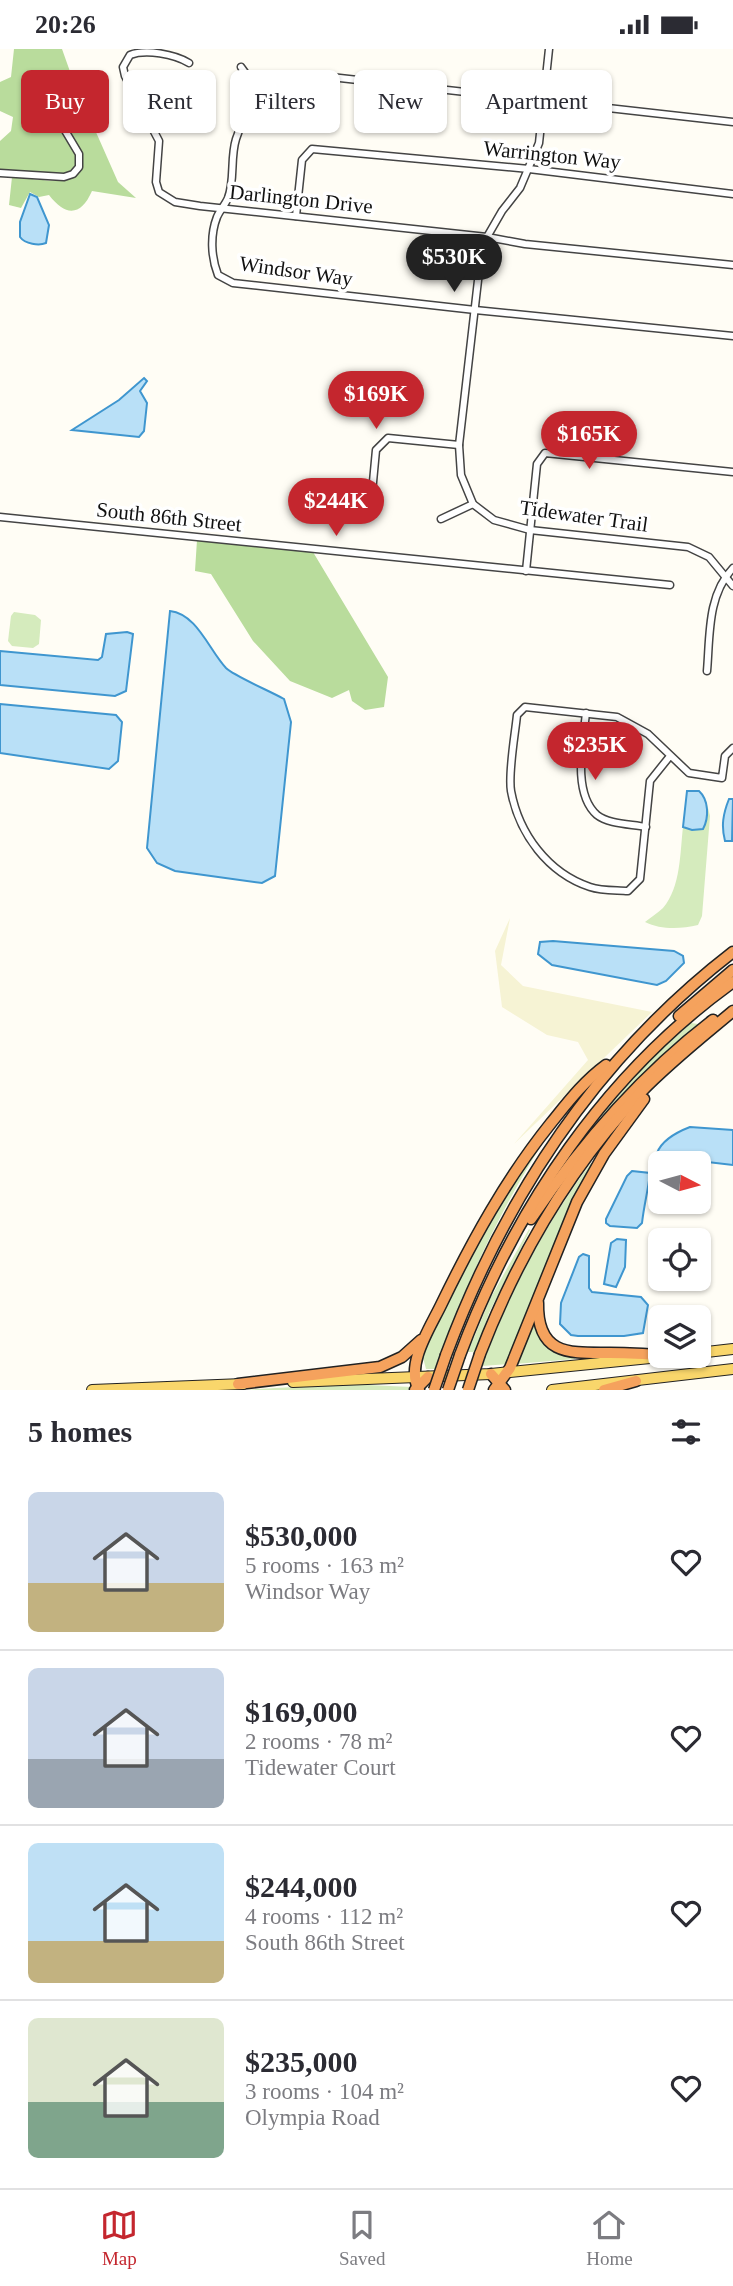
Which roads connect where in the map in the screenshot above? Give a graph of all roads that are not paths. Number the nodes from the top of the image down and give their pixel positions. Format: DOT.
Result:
graph roads {
  1 [pos="549,49"];
  2 [pos="189,63"];
  3 [pos="241,67"];
  4 [pos="243,70"];
  5 [pos="547,70"];
  6 [pos="340,78"];
  7 [pos="461,90"];
  8 [pos="612,107"];
  9 [pos="733,122"];
  10 [pos="67,133"];
  11 [pos="239,133"];
  12 [pos="540,133"];
  13 [pos="529,169"];
  14 [pos="0,173"];
  15 [pos="733,194"];
  16 [pos="222,208"];
  17 [pos="296,216"];
  18 [pos="487,237"];
  19 [pos="733,265"];
  20 [pos="475,310"];
  21 [pos="733,336"];
  22 [pos="459,445"];
  23 [pos="733,472"];
  24 [pos="473,504"];
  25 [pos="370,514"];
  26 [pos="0,517"];
  27 [pos="441,519"];
  28 [pos="530,530"];
  29 [pos="733,568"];
  30 [pos="526,571"];
  31 [pos="725,577"];
  32 [pos="670,586"];
  33 [pos="733,586"];
  34 [pos="707,671"];
  35 [pos="586,713"];
  36 [pos="733,748"];
  37 [pos="670,756"];
  38 [pos="646,827"];
  39 [pos="733,952"];
  40 [pos="733,970"];
  41 [pos="733,982"];
  42 [pos="697,1005"];
  43 [pos="731,1013"];
  44 [pos="710,1026"];
  45 [pos="620,1055"];
  46 [pos="664,1071"];
  47 [pos="509,1245"];
  48 [pos="538,1299"];
  49 [pos="429,1329"];
  50 [pos="733,1349"];
  51 [pos="711,1352"];
  52 [pos="648,1355"];
  53 [pos="648,1358"];
  54 [pos="733,1369"];
  55 [pos="508,1373"];
  56 [pos="491,1374"];
  57 [pos="428,1377"];
  58 [pos="636,1381"];
  59 [pos="238,1384"];
  60 [pos="417,1386"];
  61 [pos="500,1388"];
  62 [pos="92,1390"];
  63 [pos="434,1390"];
  64 [pos="448,1390"];
  65 [pos="468,1390"];
  66 [pos="552,1390"];
  67 [pos="604,1390"];
  1 -- 5 [label="street"];
  2 -- 16 [label="street, Darlington Drive"];
  3 -- 4 [label="street"];
  6 -- 7 [label="street"];
  8 -- 9 [label="street"];
  10 -- 14 [label="street"];
  11 -- 16 [label="street, Windsor Way"];
  12 -- 13 [label="street"];
  13 -- 15 [label="street, Warrington Way"];
  13 -- 17 [label="street, Warrington Way"];
  13 -- 18 [label="street"];
  16 -- 17 [label="street, Darlington Drive"];
  16 -- 20 [label="street, Windsor Way"];
  17 -- 18 [label="street, Darlington Drive"];
  18 -- 19 [label="street, Darlington Drive"];
  18 -- 20 [label="street"];
  20 -- 21 [label="street, Windsor Way"];
  20 -- 22 [label="street"];
  22 -- 24 [label="street"];
  22 -- 25 [label="street"];
  23 -- 28 [label="street"];
  24 -- 27 [label="street"];
  24 -- 28 [label="street, Tidewater Trail"];
  26 -- 30 [label="street, South 86th Street"];
  28 -- 30 [label="street"];
  28 -- 31 [label="street, Tidewater Trail"];
  29 -- 31 [label="street"];
  30 -- 32 [label="street, South 86th Street"];
  31 -- 33 [label="street, Tidewater Trail"];
  31 -- 34 [label="street"];
  35 -- 37 [label="street"];
  35 -- 38 [label="street"];
  35 -- 38 [label="street"];
  36 -- 37 [label="street"];
  37 -- 38 [label="street"];
  39 -- 45 [label="highway"];
  40 -- 42 [label="highway"];
  41 -- 42 [label="highway"];
  42 -- 47 [label="highway"];
  43 -- 44 [label="highway"];
  44 -- 46 [label="highway"];
  44 -- 47 [label="highway"];
  45 -- 49 [label="highway"];
  45 -- 63 [label="highway, bridge"];
  46 -- 48 [label="highway"];
  46 -- 65 [label="highway, bridge"];
  47 -- 64 [label="highway, bridge"];
  48 -- 52 [label="highway"];
  48 -- 55 [label="highway"];
  49 -- 59 [label="highway"];
  49 -- 60 [label="highway"];
  50 -- 51 [label="main road"];
  53 -- 55 [label="main road"];
  54 -- 58 [label="main road"];
  55 -- 56 [label="main road"];
  55 -- 61 [label="highway"];
  56 -- 57 [label="main road"];
  56 -- 61 [label="highway"];
  57 -- 60 [label="highway"];
  58 -- 66 [label="main road"];
  58 -- 67 [label="highway"];
  59 -- 60 [label="main road"];
  59 -- 62 [label="main road"];
}
